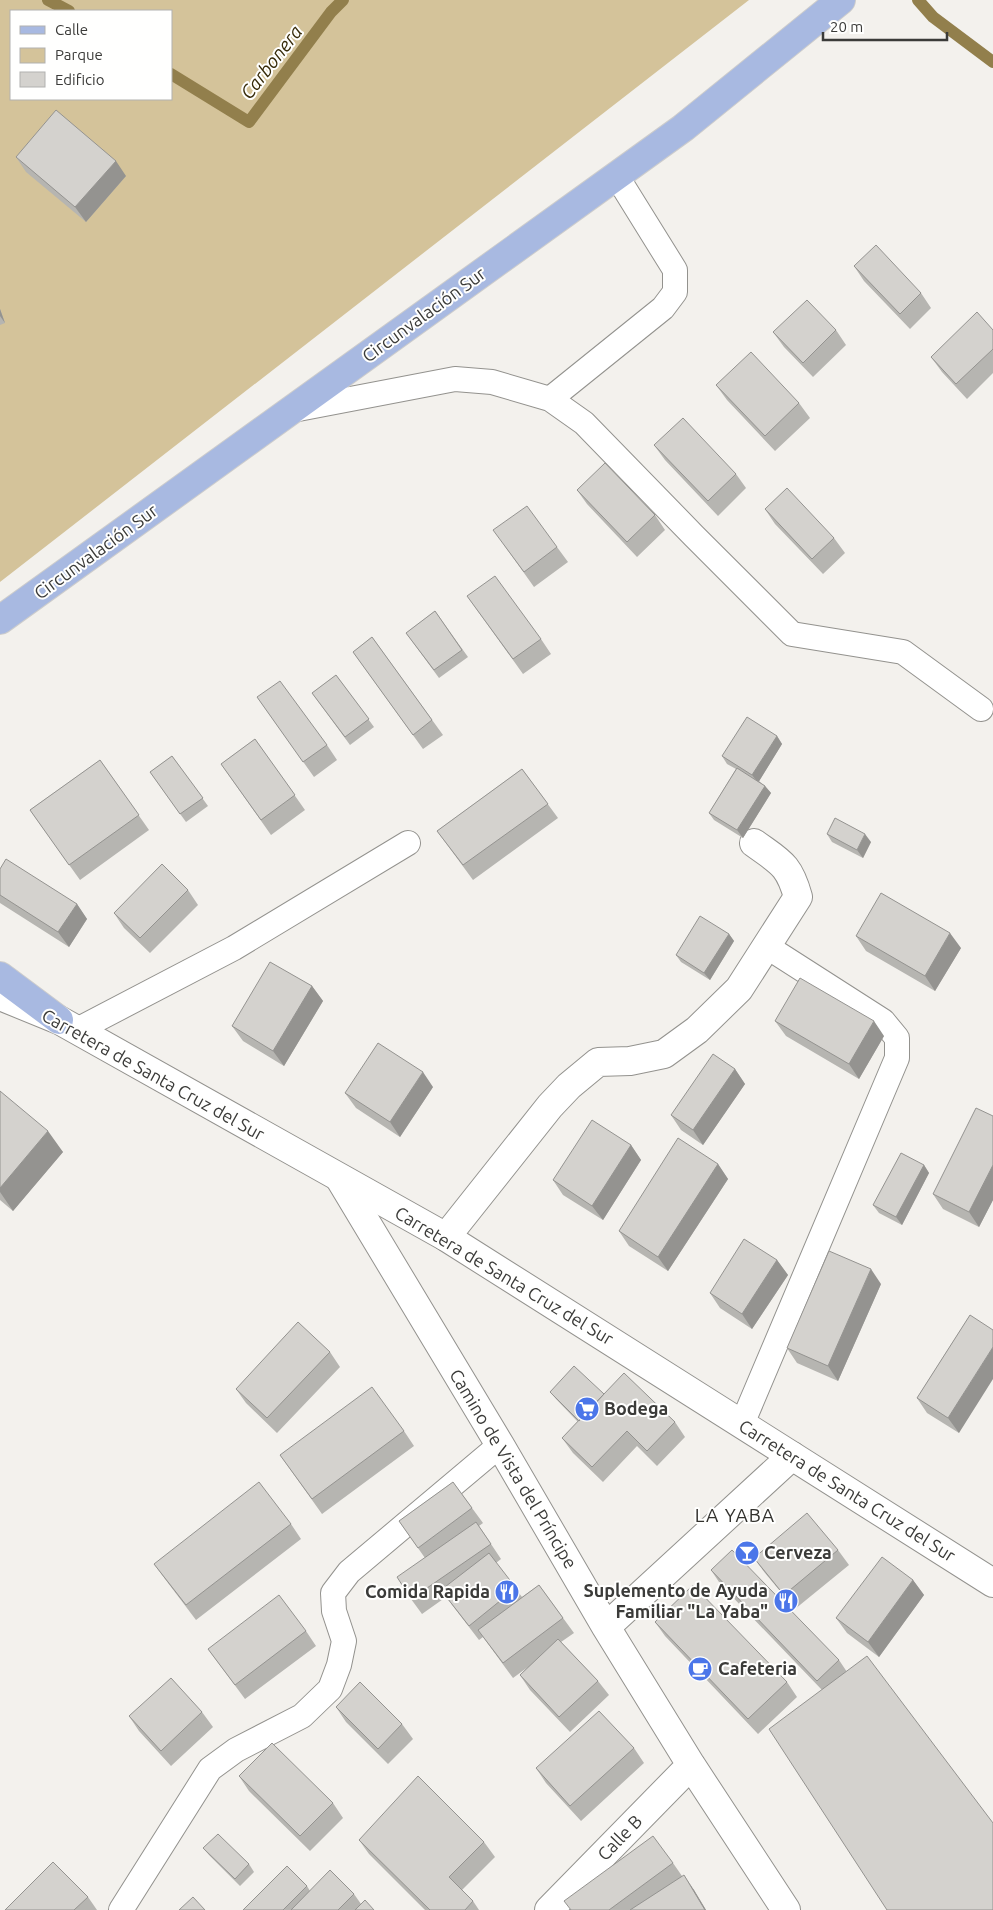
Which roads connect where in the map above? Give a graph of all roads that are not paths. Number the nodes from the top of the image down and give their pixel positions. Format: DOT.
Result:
graph roads {
  1 [pos="841,0"];
  2 [pos="616,175"];
  3 [pos="550,399"];
  4 [pos="291,411"];
  5 [pos="0,620"];
  6 [pos="981,709"];
  7 [pos="408,843"];
  8 [pos="754,843"];
  9 [pos="766,946"];
  10 [pos="0,976"];
  11 [pos="0,996"];
  12 [pos="68,1025"];
  13 [pos="340,1179"];
  14 [pos="446,1237"];
  15 [pos="742,1424"];
  16 [pos="500,1445"];
  17 [pos="792,1456"];
  18 [pos="993,1583"];
  19 [pos="606,1627"];
  20 [pos="691,1765"];
  21 [pos="121,1910"];
  22 [pos="549,1910"];
  23 [pos="786,1910"];
  1 -- 2 [label="main road, Circunvalación Sur"];
  2 -- 3 [label="lane"];
  2 -- 4 [label="main road, Circunvalación Sur"];
  3 -- 4 [label="lane"];
  3 -- 6 [label="lane"];
  4 -- 5 [label="main road, Circunvalación Sur"];
  7 -- 12 [label="lane"];
  8 -- 9 [label="street"];
  9 -- 14 [label="street"];
  9 -- 15 [label="lane"];
  10 -- 12 [label="main road"];
  11 -- 12 [label="street, Carretera de Santa Cruz del Sur"];
  12 -- 13 [label="street, Carretera de Santa Cruz del Sur"];
  13 -- 14 [label="street, Carretera de Santa Cruz del Sur"];
  13 -- 16 [label="street, Camino de Vista del Príncipe"];
  14 -- 15 [label="street, Carretera de Santa Cruz del Sur"];
  15 -- 17 [label="street, Carretera de Santa Cruz del Sur"];
  16 -- 19 [label="street, Camino de Vista del Príncipe"];
  16 -- 21 [label="lane"];
  17 -- 18 [label="street, Carretera de Santa Cruz del Sur"];
  17 -- 19 [label="street"];
  19 -- 20 [label="street, Camino de Vista del Príncipe"];
  20 -- 22 [label="street, Calle B"];
  20 -- 23 [label="street, Camino de Vista del Príncipe"];
}
